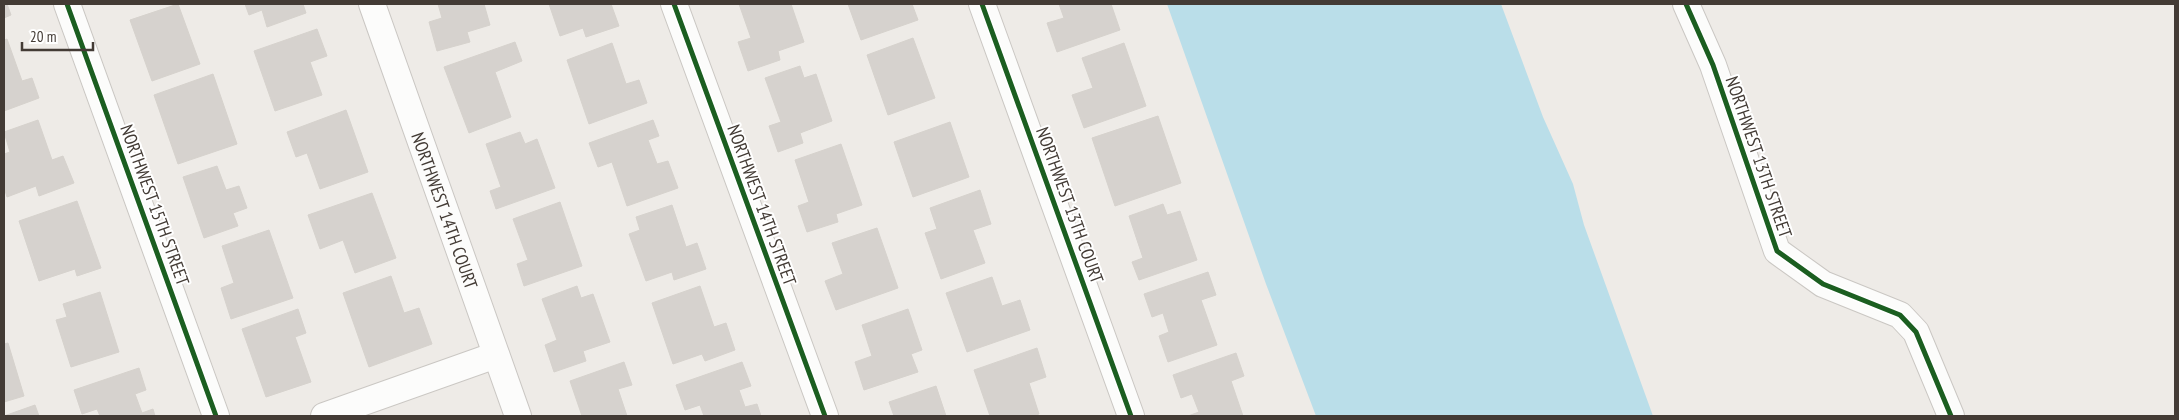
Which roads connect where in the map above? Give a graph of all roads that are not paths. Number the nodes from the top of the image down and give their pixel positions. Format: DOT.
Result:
graph roads {
  1 [pos="67,4"];
  2 [pos="372,4"];
  3 [pos="674,4"];
  4 [pos="982,4"];
  5 [pos="1686,4"];
  6 [pos="496,355"];
  7 [pos="216,416"];
  8 [pos="324,416"];
  9 [pos="518,416"];
  10 [pos="825,416"];
  11 [pos="1131,416"];
  12 [pos="1951,416"];
  1 -- 7 [label="street, NORTHWEST 15TH STREET"];
  2 -- 6 [label="street, NORTHWEST 14TH COURT"];
  3 -- 10 [label="street, NORTHWEST 14TH STREET"];
  4 -- 11 [label="street, NORTHWEST 13TH COURT"];
  5 -- 12 [label="street, NORTHWEST 13TH STREET"];
  6 -- 8 [label="street"];
  6 -- 9 [label="street, NORTHWEST 14TH COURT"];
}
